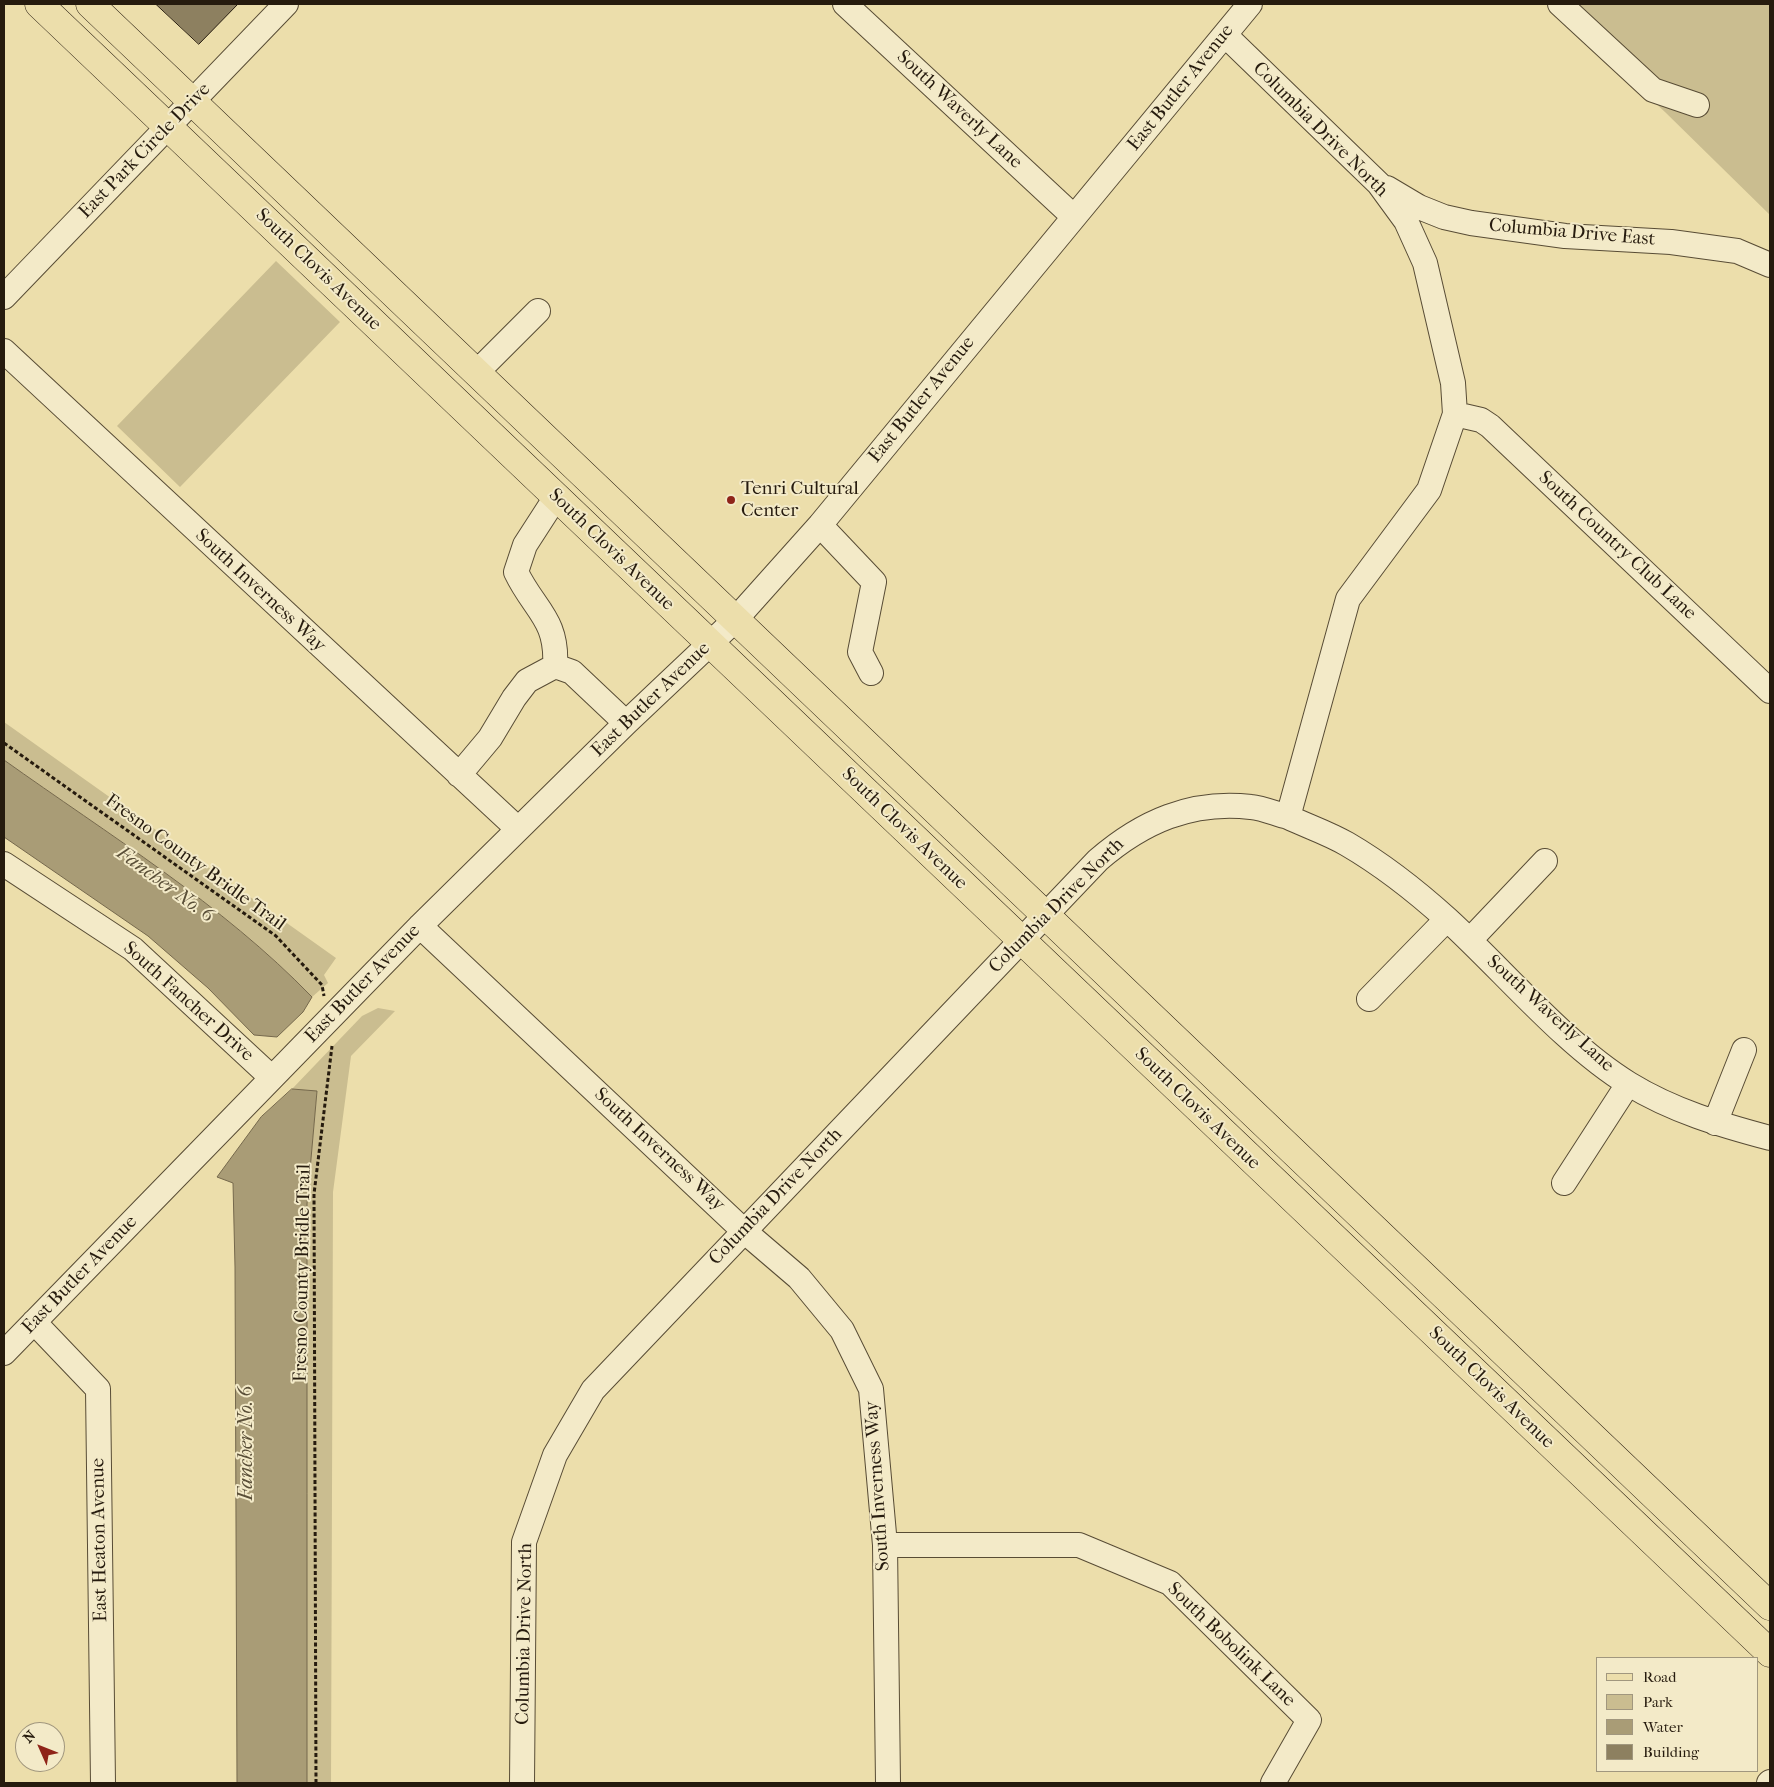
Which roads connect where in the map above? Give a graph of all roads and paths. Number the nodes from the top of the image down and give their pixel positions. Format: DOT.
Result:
graph roads {
  1 [pos="39,4"];
  2 [pos="90,4"];
  3 [pos="286,4"];
  4 [pos="845,4"];
  5 [pos="1250,4"];
  6 [pos="1560,4"];
  7 [pos="1225,35"];
  8 [pos="193,103"];
  9 [pos="1697,105"];
  10 [pos="168,127"];
  11 [pos="1379,184"];
  12 [pos="1074,217"];
  13 [pos="1770,265"];
  14 [pos="4,298"];
  15 [pos="538,311"];
  16 [pos="4,351"];
  17 [pos="476,373"];
  18 [pos="1455,414"];
  19 [pos="556,497"];
  20 [pos="820,525"];
  21 [pos="735,620"];
  22 [pos="709,643"];
  23 [pos="555,666"];
  24 [pos="871,673"];
  25 [pos="1770,691"];
  26 [pos="626,723"];
  27 [pos="4,743"];
  28 [pos="459,775"];
  29 [pos="1288,817"];
  30 [pos="518,829"];
  31 [pos="1545,861"];
  32 [pos="4,864"];
  33 [pos="1045,916"];
  34 [pos="1447,918"];
  35 [pos="420,926"];
  36 [pos="1470,940"];
  37 [pos="1021,941"];
  38 [pos="1369,999"];
  39 [pos="330,1019"];
  40 [pos="1744,1050"];
  41 [pos="271,1077"];
  42 [pos="1628,1084"];
  43 [pos="1715,1123"];
  44 [pos="1770,1138"];
  45 [pos="1564,1183"];
  46 [pos="744,1230"];
  47 [pos="34,1322"];
  48 [pos="4,1353"];
  49 [pos="885,1545"];
  50 [pos="1770,1606"];
  51 [pos="1770,1653"];
  52 [pos="103,1783"];
  53 [pos="316,1783"];
  54 [pos="522,1783"];
  55 [pos="888,1783"];
  56 [pos="1274,1783"];
  1 -- 10 [label="main road, South Clovis Avenue"];
  2 -- 8 [label="main road, South Clovis Avenue"];
  3 -- 8 [label="street, East Park Circle Drive"];
  4 -- 12 [label="street, South Waverly Lane"];
  5 -- 7 [label="street, East Butler Avenue"];
  6 -- 9 [label="street"];
  7 -- 11 [label="street, Columbia Drive North"];
  7 -- 12 [label="street, East Butler Avenue"];
  8 -- 10 [label="street, East Park Circle Drive"];
  8 -- 17 [label="main road, South Clovis Avenue"];
  10 -- 14 [label="street, East Park Circle Drive"];
  10 -- 19 [label="main road, South Clovis Avenue"];
  11 -- 13 [label="street, Columbia Drive East"];
  11 -- 18 [label="street, Columbia Drive North"];
  12 -- 20 [label="street, East Butler Avenue"];
  15 -- 17 [label="street"];
  16 -- 28 [label="street, South Inverness Way"];
  17 -- 21 [label="main road, South Clovis Avenue"];
  18 -- 25 [label="street, South Country Club Lane"];
  18 -- 29 [label="street, Columbia Drive North"];
  19 -- 22 [label="main road, South Clovis Avenue"];
  19 -- 23 [label="street"];
  20 -- 21 [label="street, East Butler Avenue"];
  20 -- 24 [label="street"];
  21 -- 22 [label="street, East Butler Avenue"];
  21 -- 33 [label="main road, South Clovis Avenue"];
  22 -- 26 [label="street, East Butler Avenue"];
  22 -- 37 [label="main road, South Clovis Avenue"];
  23 -- 26 [label="street"];
  23 -- 28 [label="street"];
  26 -- 30 [label="street, East Butler Avenue"];
  27 -- 39 [label="path, Fresno County Bridle Trail"];
  28 -- 30 [label="street, South Inverness Way"];
  29 -- 33 [label="street, Columbia Drive North"];
  29 -- 34 [label="street, South Waverly Lane"];
  30 -- 35 [label="street, East Butler Avenue"];
  31 -- 36 [label="street, South Waverly Lane"];
  32 -- 41 [label="street, South Fancher Drive"];
  33 -- 37 [label="street, Columbia Drive North"];
  33 -- 50 [label="main road, South Clovis Avenue"];
  34 -- 36 [label="street, South Waverly Lane"];
  34 -- 38 [label="street"];
  35 -- 39 [label="street, East Butler Avenue"];
  35 -- 46 [label="street, South Inverness Way"];
  36 -- 42 [label="street, South Waverly Lane"];
  37 -- 46 [label="street, Columbia Drive North"];
  37 -- 51 [label="main road, South Clovis Avenue"];
  39 -- 41 [label="street, East Butler Avenue"];
  39 -- 53 [label="path, Fresno County Bridle Trail"];
  40 -- 43 [label="street"];
  41 -- 47 [label="street, East Butler Avenue"];
  42 -- 43 [label="street, South Waverly Lane"];
  42 -- 45 [label="street"];
  43 -- 44 [label="street, South Waverly Lane"];
  46 -- 49 [label="street, South Inverness Way"];
  46 -- 54 [label="street, Columbia Drive North"];
  47 -- 48 [label="street, East Butler Avenue"];
  47 -- 52 [label="street, East Heaton Avenue"];
  49 -- 55 [label="street, South Inverness Way"];
  49 -- 56 [label="street, South Bobolink Lane"];
}
